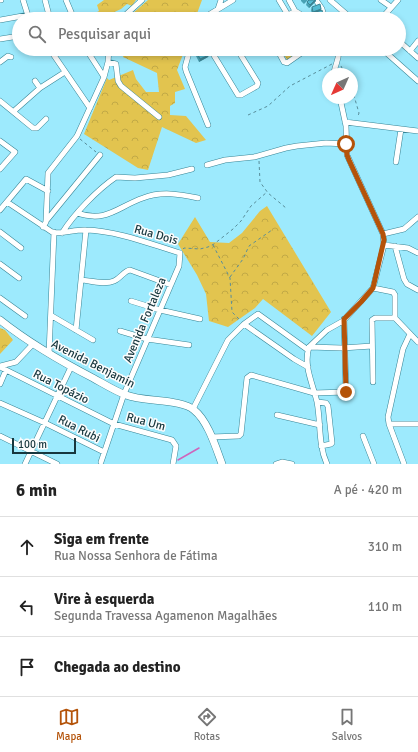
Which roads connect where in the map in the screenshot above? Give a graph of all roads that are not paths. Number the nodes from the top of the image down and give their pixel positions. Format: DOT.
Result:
graph roads {
  1 [pos="23,0"];
  2 [pos="45,0"];
  3 [pos="66,0"];
  4 [pos="142,0"];
  5 [pos="221,0"];
  6 [pos="233,0"];
  7 [pos="279,0"];
  8 [pos="289,0"];
  9 [pos="316,0"];
  10 [pos="330,0"];
  11 [pos="381,0"];
  12 [pos="398,0"];
  13 [pos="391,8"];
  14 [pos="218,10"];
  15 [pos="295,11"];
  16 [pos="27,12"];
  17 [pos="48,12"];
  18 [pos="71,12"];
  19 [pos="129,12"];
  20 [pos="214,12"];
  21 [pos="286,12"];
  22 [pos="323,12"];
  23 [pos="344,12"];
  24 [pos="387,12"];
  25 [pos="12,19"];
  26 [pos="0,20"];
  27 [pos="12,37"];
  28 [pos="0,39"];
  29 [pos="418,41"];
  30 [pos="406,47"];
  31 [pos="410,51"];
  32 [pos="54,56"];
  33 [pos="90,56"];
  34 [pos="108,56"];
  35 [pos="188,56"];
  36 [pos="214,56"];
  37 [pos="241,56"];
  38 [pos="281,56"];
  39 [pos="297,56"];
  40 [pos="339,56"];
  41 [pos="390,56"];
  42 [pos="11,57"];
  43 [pos="418,58"];
  44 [pos="0,62"];
  45 [pos="108,62"];
  46 [pos="335,68"];
  47 [pos="65,72"];
  48 [pos="104,77"];
  49 [pos="35,81"];
  50 [pos="418,81"];
  51 [pos="40,88"];
  52 [pos="1,102"];
  53 [pos="341,104"];
  54 [pos="90,108"];
  55 [pos="14,111"];
  56 [pos="159,117"];
  57 [pos="46,119"];
  58 [pos="345,122"];
  59 [pos="208,125"];
  60 [pos="401,129"];
  61 [pos="418,131"];
  62 [pos="0,141"];
  63 [pos="346,144"];
  64 [pos="100,155"];
  65 [pos="396,162"];
  66 [pos="207,165"];
  67 [pos="0,169"];
  68 [pos="192,169"];
  69 [pos="48,191"];
  70 [pos="198,198"];
  71 [pos="7,202"];
  72 [pos="0,210"];
  73 [pos="77,213"];
  74 [pos="418,216"];
  75 [pos="44,224"];
  76 [pos="86,230"];
  77 [pos="0,232"];
  78 [pos="54,232"];
  79 [pos="62,232"];
  80 [pos="383,234"];
  81 [pos="384,245"];
  82 [pos="394,246"];
  83 [pos="21,248"];
  84 [pos="180,253"];
  85 [pos="418,253"];
  86 [pos="0,264"];
  87 [pos="19,278"];
  88 [pos="82,280"];
  89 [pos="171,285"];
  90 [pos="373,288"];
  91 [pos="418,290"];
  92 [pos="0,298"];
  93 [pos="130,301"];
  94 [pos="160,310"];
  95 [pos="25,316"];
  96 [pos="52,316"];
  97 [pos="200,318"];
  98 [pos="395,318"];
  99 [pos="344,319"];
  100 [pos="0,320"];
  101 [pos="244,324"];
  102 [pos="76,330"];
  103 [pos="120,330"];
  104 [pos="410,334"];
  105 [pos="148,339"];
  106 [pos="93,340"];
  107 [pos="418,342"];
  108 [pos="33,344"];
  109 [pos="189,345"];
  110 [pos="372,346"];
  111 [pos="345,348"];
  112 [pos="309,349"];
  113 [pos="49,354"];
  114 [pos="0,367"];
  115 [pos="71,367"];
  116 [pos="308,367"];
  117 [pos="6,370"];
  118 [pos="373,382"];
  119 [pos="0,384"];
  120 [pos="314,393"];
  121 [pos="124,394"];
  122 [pos="57,396"];
  123 [pos="317,402"];
  124 [pos="0,403"];
  125 [pos="193,409"];
  126 [pos="277,415"];
  127 [pos="45,423"];
  128 [pos="114,424"];
  129 [pos="389,424"];
  130 [pos="418,424"];
  131 [pos="320,426"];
  132 [pos="0,436"];
  133 [pos="363,436"];
  134 [pos="211,437"];
  135 [pos="321,446"];
  136 [pos="32,450"];
  137 [pos="104,452"];
  138 [pos="101,462"];
  139 [pos="25,464"];
  140 [pos="57,464"];
  141 [pos="173,464"];
  142 [pos="222,464"];
  143 [pos="276,464"];
  144 [pos="292,464"];
  145 [pos="327,464"];
  146 [pos="374,464"];
  147 [pos="404,464"];
  1 -- 16 [label="street"];
  2 -- 17 [label="street"];
  3 -- 18 [label="street"];
  4 -- 19 [label="street"];
  5 -- 14 [label="street"];
  6 -- 14 [label="street"];
  7 -- 21 [label="street"];
  8 -- 15 [label="street"];
  9 -- 22 [label="street"];
  10 -- 23 [label="street"];
  11 -- 13 [label="street"];
  12 -- 13 [label="street"];
  13 -- 24 [label="street"];
  14 -- 20 [label="street"];
  25 -- 26 [label="street"];
  27 -- 28 [label="street"];
  29 -- 31 [label="street"];
  30 -- 31 [label="street"];
  31 -- 43 [label="street"];
  32 -- 47 [label="street"];
  33 -- 48 [label="street"];
  34 -- 45 [label="street"];
  35 -- 59 [label="street"];
  36 -- 37 [label="street"];
  38 -- 39 [label="street"];
  40 -- 46 [label="street"];
  41 -- 50 [label="street"];
  42 -- 44 [label="street"];
  45 -- 48 [label="street"];
  45 -- 56 [label="street"];
  47 -- 51 [label="street"];
  47 -- 54 [label="street"];
  48 -- 54 [label="street"];
  49 -- 51 [label="street"];
  51 -- 55 [label="street"];
  52 -- 55 [label="street"];
  53 -- 58 [label="street"];
  54 -- 69 [label="street"];
  55 -- 57 [label="street"];
  58 -- 60 [label="street"];
  58 -- 63 [label="street"];
  60 -- 61 [label="street"];
  60 -- 65 [label="street"];
  62 -- 67 [label="street"];
  63 -- 66 [label="street"];
  63 -- 80 [label="street"];
  64 -- 75 [label="street"];
  68 -- 73 [label="street"];
  69 -- 71 [label="street"];
  69 -- 75 [label="street"];
  70 -- 73 [label="street"];
  71 -- 72 [label="street"];
  71 -- 75 [label="street"];
  73 -- 79 [label="street"];
  74 -- 80 [label="street"];
  75 -- 78 [label="street"];
  76 -- 79 [label="street, Rua Dois"];
  76 -- 84 [label="street, Rua Dois"];
  76 -- 88 [label="street"];
  77 -- 83 [label="street"];
  78 -- 79 [label="street, Rua Dois"];
  78 -- 96 [label="street"];
  80 -- 81 [label="street"];
  81 -- 82 [label="street"];
  81 -- 90 [label="street"];
  82 -- 85 [label="street"];
  82 -- 91 [label="street"];
  84 -- 89 [label="street, Avenida Fortaleza"];
  86 -- 87 [label="street"];
  88 -- 89 [label="street"];
  88 -- 102 [label="street"];
  89 -- 94 [label="street, Avenida Fortaleza"];
  90 -- 98 [label="street"];
  90 -- 99 [label="street"];
  92 -- 95 [label="street"];
  93 -- 94 [label="street"];
  94 -- 97 [label="street"];
  94 -- 105 [label="street, Avenida Fortaleza"];
  96 -- 102 [label="street"];
  96 -- 113 [label="street"];
  98 -- 104 [label="street"];
  98 -- 110 [label="street"];
  99 -- 111 [label="street"];
  99 -- 112 [label="street"];
  100 -- 108 [label="street, Avenida Benjamin"];
  101 -- 112 [label="street"];
  101 -- 116 [label="street"];
  101 -- 125 [label="street"];
  102 -- 106 [label="street"];
  103 -- 105 [label="street"];
  104 -- 107 [label="street"];
  104 -- 129 [label="street"];
  105 -- 109 [label="street"];
  105 -- 121 [label="street, Avenida Fortaleza"];
  108 -- 113 [label="street, Avenida Benjamin"];
  108 -- 114 [label="street"];
  110 -- 111 [label="street"];
  110 -- 118 [label="street"];
  111 -- 112 [label="street"];
  111 -- 120 [label="street"];
  112 -- 116 [label="street"];
  113 -- 115 [label="street, Avenida Benjamin"];
  114 -- 117 [label="street, Rua Topázio"];
  115 -- 121 [label="street, Avenida Benjamin"];
  115 -- 122 [label="street"];
  116 -- 120 [label="street"];
  117 -- 119 [label="street"];
  117 -- 122 [label="street, Rua Topázio"];
  120 -- 123 [label="street"];
  120 -- 134 [label="street"];
  121 -- 125 [label="street, Avenida Benjamin"];
  121 -- 128 [label="street, Avenida Fortaleza"];
  122 -- 127 [label="street"];
  122 -- 128 [label="street, Rua Topázio"];
  123 -- 131 [label="street"];
  123 -- 135 [label="street"];
  124 -- 127 [label="street, Rua Rubi"];
  125 -- 134 [label="street"];
  126 -- 131 [label="street"];
  127 -- 136 [label="street"];
  127 -- 137 [label="street, Rua Rubi"];
  128 -- 137 [label="street, Avenida Fortaleza"];
  128 -- 141 [label="street, Rua Um"];
  129 -- 130 [label="street"];
  129 -- 147 [label="street"];
  131 -- 135 [label="street"];
  132 -- 136 [label="street"];
  133 -- 146 [label="street"];
  134 -- 142 [label="street"];
  135 -- 145 [label="street"];
  136 -- 139 [label="street"];
  136 -- 140 [label="street"];
  137 -- 138 [label="street, Avenida Fortaleza"];
  143 -- 144 [label="street"];
}
